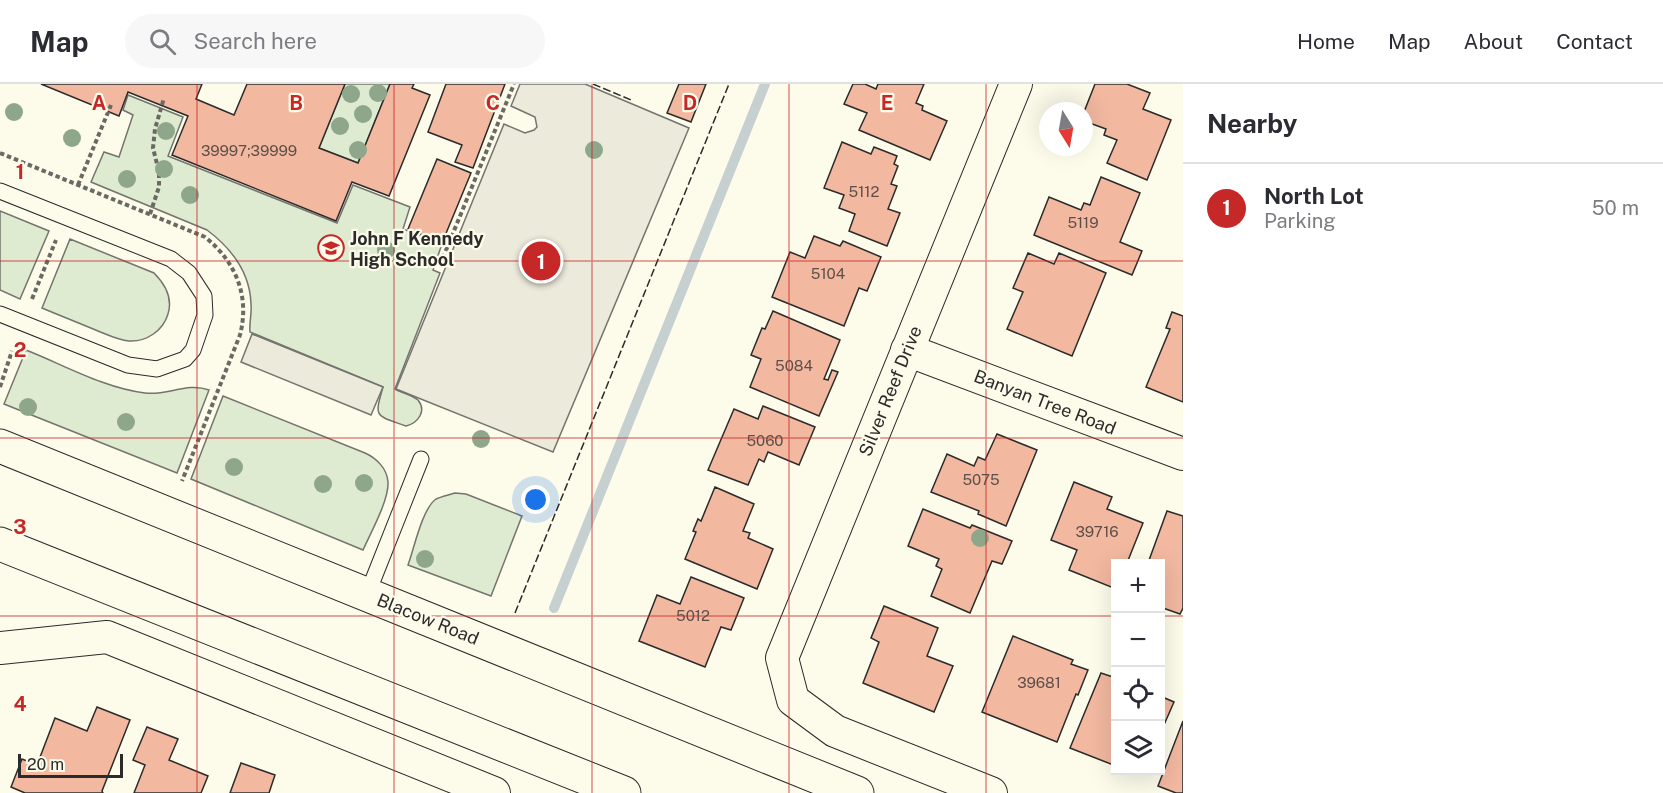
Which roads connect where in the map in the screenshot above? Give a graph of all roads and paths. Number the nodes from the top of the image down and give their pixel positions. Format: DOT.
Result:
graph roads {
  1 [pos="514,84"];
  2 [pos="1016,84"];
  3 [pos="164,99"];
  4 [pos="111,105"];
  5 [pos="78,185"];
  6 [pos="0,191"];
  7 [pos="150,214"];
  8 [pos="58,235"];
  9 [pos="440,265"];
  10 [pos="31,303"];
  11 [pos="0,314"];
  12 [pos="907,350"];
  13 [pos="12,351"];
  14 [pos="0,387"];
  15 [pos="0,446"];
  16 [pos="1183,454"];
  17 [pos="421,459"];
  18 [pos="0,544"];
  19 [pos="367,595"];
  20 [pos="0,648"];
  21 [pos="494,793"];
  22 [pos="624,793"];
  23 [pos="856,793"];
  24 [pos="992,793"];
  1 -- 9 [label="path"];
  2 -- 12 [label="street, Silver Reef Drive"];
  3 -- 7 [label="path"];
  4 -- 5 [label="path"];
  6 -- 11 [label="lane"];
  8 -- 10 [label="path"];
  12 -- 16 [label="street, Banyan Tree Road"];
  12 -- 24 [label="street, Silver Reef Drive"];
  13 -- 14 [label="path"];
  15 -- 19 [label="main road, Blacow Road"];
  17 -- 19 [label="lane"];
  18 -- 22 [label="main road"];
  19 -- 23 [label="main road, Blacow Road"];
  20 -- 21 [label="street"];
}
